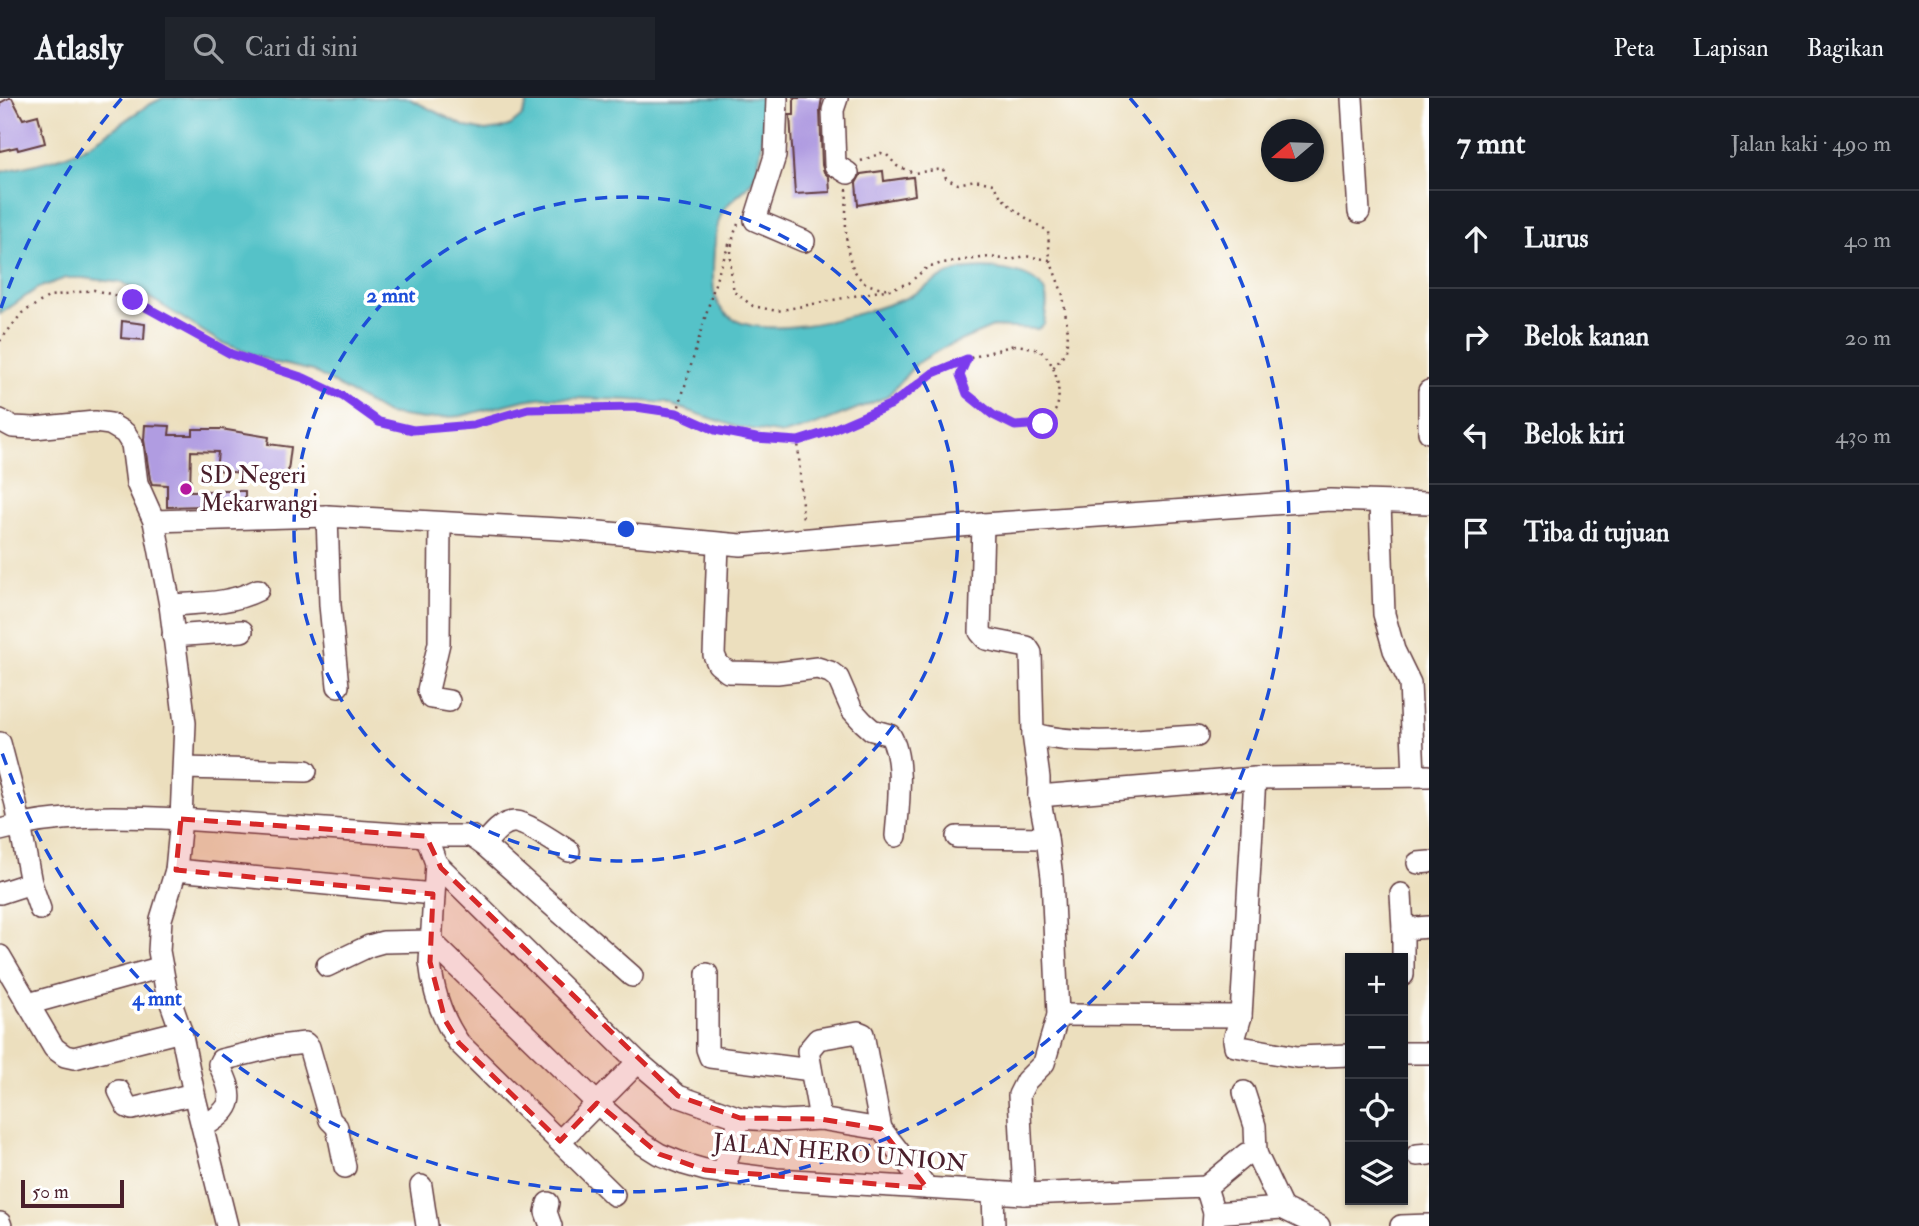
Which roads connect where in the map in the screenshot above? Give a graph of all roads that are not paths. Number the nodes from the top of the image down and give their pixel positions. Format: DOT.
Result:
graph roads {
  1 [pos="777,98"];
  2 [pos="837,98"];
  3 [pos="1352,98"];
  4 [pos="848,173"];
  5 [pos="1359,212"];
  6 [pos="804,241"];
  7 [pos="1429,391"];
  8 [pos="0,421"];
  9 [pos="1429,432"];
  10 [pos="1429,502"];
  11 [pos="1380,503"];
  12 [pos="327,516"];
  13 [pos="154,520"];
  14 [pos="440,523"];
  15 [pos="983,524"];
  16 [pos="718,544"];
  17 [pos="258,590"];
  18 [pos="170,605"];
  19 [pos="242,631"];
  20 [pos="173,636"];
  21 [pos="338,686"];
  22 [pos="449,701"];
  23 [pos="1033,734"];
  24 [pos="1196,736"];
  25 [pos="0,743"];
  26 [pos="184,768"];
  27 [pos="306,771"];
  28 [pos="1421,776"];
  29 [pos="1255,778"];
  30 [pos="1039,796"];
  31 [pos="9,813"];
  32 [pos="181,819"];
  33 [pos="426,836"];
  34 [pos="896,836"];
  35 [pos="957,837"];
  36 [pos="1047,838"];
  37 [pos="477,841"];
  38 [pos="569,851"];
  39 [pos="438,865"];
  40 [pos="176,870"];
  41 [pos="31,883"];
  42 [pos="0,893"];
  43 [pos="433,894"];
  44 [pos="1401,894"];
  45 [pos="40,909"];
  46 [pos="1429,927"];
  47 [pos="1403,929"];
  48 [pos="431,942"];
  49 [pos="1403,953"];
  50 [pos="0,956"];
  51 [pos="327,966"];
  52 [pos="162,967"];
  53 [pos="707,974"];
  54 [pos="632,976"];
  55 [pos="27,1004"];
  56 [pos="1058,1015"];
  57 [pos="1241,1016"];
  58 [pos="181,1031"];
  59 [pos="1408,1053"];
  60 [pos="1429,1053"];
  61 [pos="1345,1055"];
  62 [pos="638,1062"];
  63 [pos="811,1070"];
  64 [pos="119,1091"];
  65 [pos="1244,1092"];
  66 [pos="194,1094"];
  67 [pos="597,1103"];
  68 [pos="740,1118"];
  69 [pos="820,1119"];
  70 [pos="202,1127"];
  71 [pos="881,1129"];
  72 [pos="560,1141"];
  73 [pos="1256,1153"];
  74 [pos="345,1167"];
  75 [pos="723,1173"];
  76 [pos="421,1186"];
  77 [pos="1206,1187"];
  78 [pos="927,1188"];
  79 [pos="993,1192"];
  80 [pos="1024,1194"];
  81 [pos="614,1195"];
  82 [pos="548,1203"];
  83 [pos="1282,1208"];
  84 [pos="1213,1219"];
  85 [pos="1426,1225"];
  86 [pos="227,1226"];
  87 [pos="427,1226"];
  88 [pos="551,1226"];
  89 [pos="994,1226"];
  90 [pos="1320,1226"];
  91 [pos="1401,1226"];
  1 -- 6 [label="street"];
  2 -- 4 [label="street"];
  3 -- 5 [label="street"];
  7 -- 9 [label="street"];
  8 -- 13 [label="street"];
  10 -- 11 [label="street"];
  11 -- 15 [label="street"];
  11 -- 28 [label="street"];
  12 -- 13 [label="street"];
  12 -- 14 [label="street"];
  12 -- 21 [label="street"];
  13 -- 18 [label="street"];
  14 -- 16 [label="street"];
  14 -- 22 [label="street"];
  15 -- 16 [label="street"];
  15 -- 23 [label="street"];
  16 -- 34 [label="street"];
  17 -- 18 [label="street"];
  18 -- 20 [label="street"];
  19 -- 20 [label="street"];
  20 -- 26 [label="street"];
  23 -- 24 [label="street"];
  23 -- 30 [label="street"];
  25 -- 31 [label="street"];
  26 -- 27 [label="street"];
  26 -- 32 [label="street"];
  28 -- 29 [label="street"];
  29 -- 30 [label="street"];
  29 -- 57 [label="street"];
  30 -- 36 [label="street"];
  31 -- 32 [label="street"];
  31 -- 41 [label="street"];
  32 -- 33 [label="street"];
  32 -- 40 [label="street"];
  33 -- 37 [label="street"];
  33 -- 39 [label="street"];
  35 -- 36 [label="street"];
  36 -- 56 [label="street"];
  37 -- 38 [label="street"];
  37 -- 39 [label="street"];
  37 -- 54 [label="street"];
  39 -- 43 [label="street"];
  39 -- 62 [label="street"];
  40 -- 43 [label="street"];
  40 -- 52 [label="street"];
  41 -- 42 [label="street"];
  41 -- 45 [label="street"];
  43 -- 48 [label="street"];
  44 -- 47 [label="street"];
  46 -- 47 [label="street"];
  47 -- 49 [label="street"];
  48 -- 51 [label="street"];
  48 -- 67 [label="street, JALAN HERO UNION"];
  48 -- 72 [label="street"];
  50 -- 55 [label="street"];
  52 -- 55 [label="street"];
  52 -- 58 [label="street"];
  53 -- 63 [label="street"];
  55 -- 58 [label="street"];
  56 -- 57 [label="street"];
  56 -- 80 [label="street"];
  57 -- 61 [label="street"];
  58 -- 66 [label="street"];
  59 -- 60 [label="street"];
  62 -- 67 [label="street"];
  62 -- 68 [label="street"];
  63 -- 69 [label="street"];
  63 -- 71 [label="street"];
  64 -- 66 [label="street"];
  65 -- 73 [label="street"];
  66 -- 70 [label="street"];
  67 -- 72 [label="street"];
  67 -- 75 [label="street, JALAN HERO UNION"];
  68 -- 69 [label="street"];
  68 -- 75 [label="street"];
  69 -- 71 [label="street"];
  70 -- 74 [label="street"];
  70 -- 86 [label="street"];
  71 -- 78 [label="street"];
  72 -- 81 [label="street"];
  73 -- 77 [label="street"];
  73 -- 83 [label="street"];
  75 -- 78 [label="street, JALAN HERO UNION"];
  76 -- 87 [label="street"];
  77 -- 80 [label="street, JALAN HERO UNION"];
  77 -- 84 [label="street"];
  78 -- 79 [label="street, JALAN HERO UNION"];
  79 -- 80 [label="street, JALAN HERO UNION"];
  79 -- 89 [label="street"];
  82 -- 88 [label="street"];
  83 -- 84 [label="street"];
  83 -- 90 [label="street"];
  85 -- 91 [label="street"];
}
